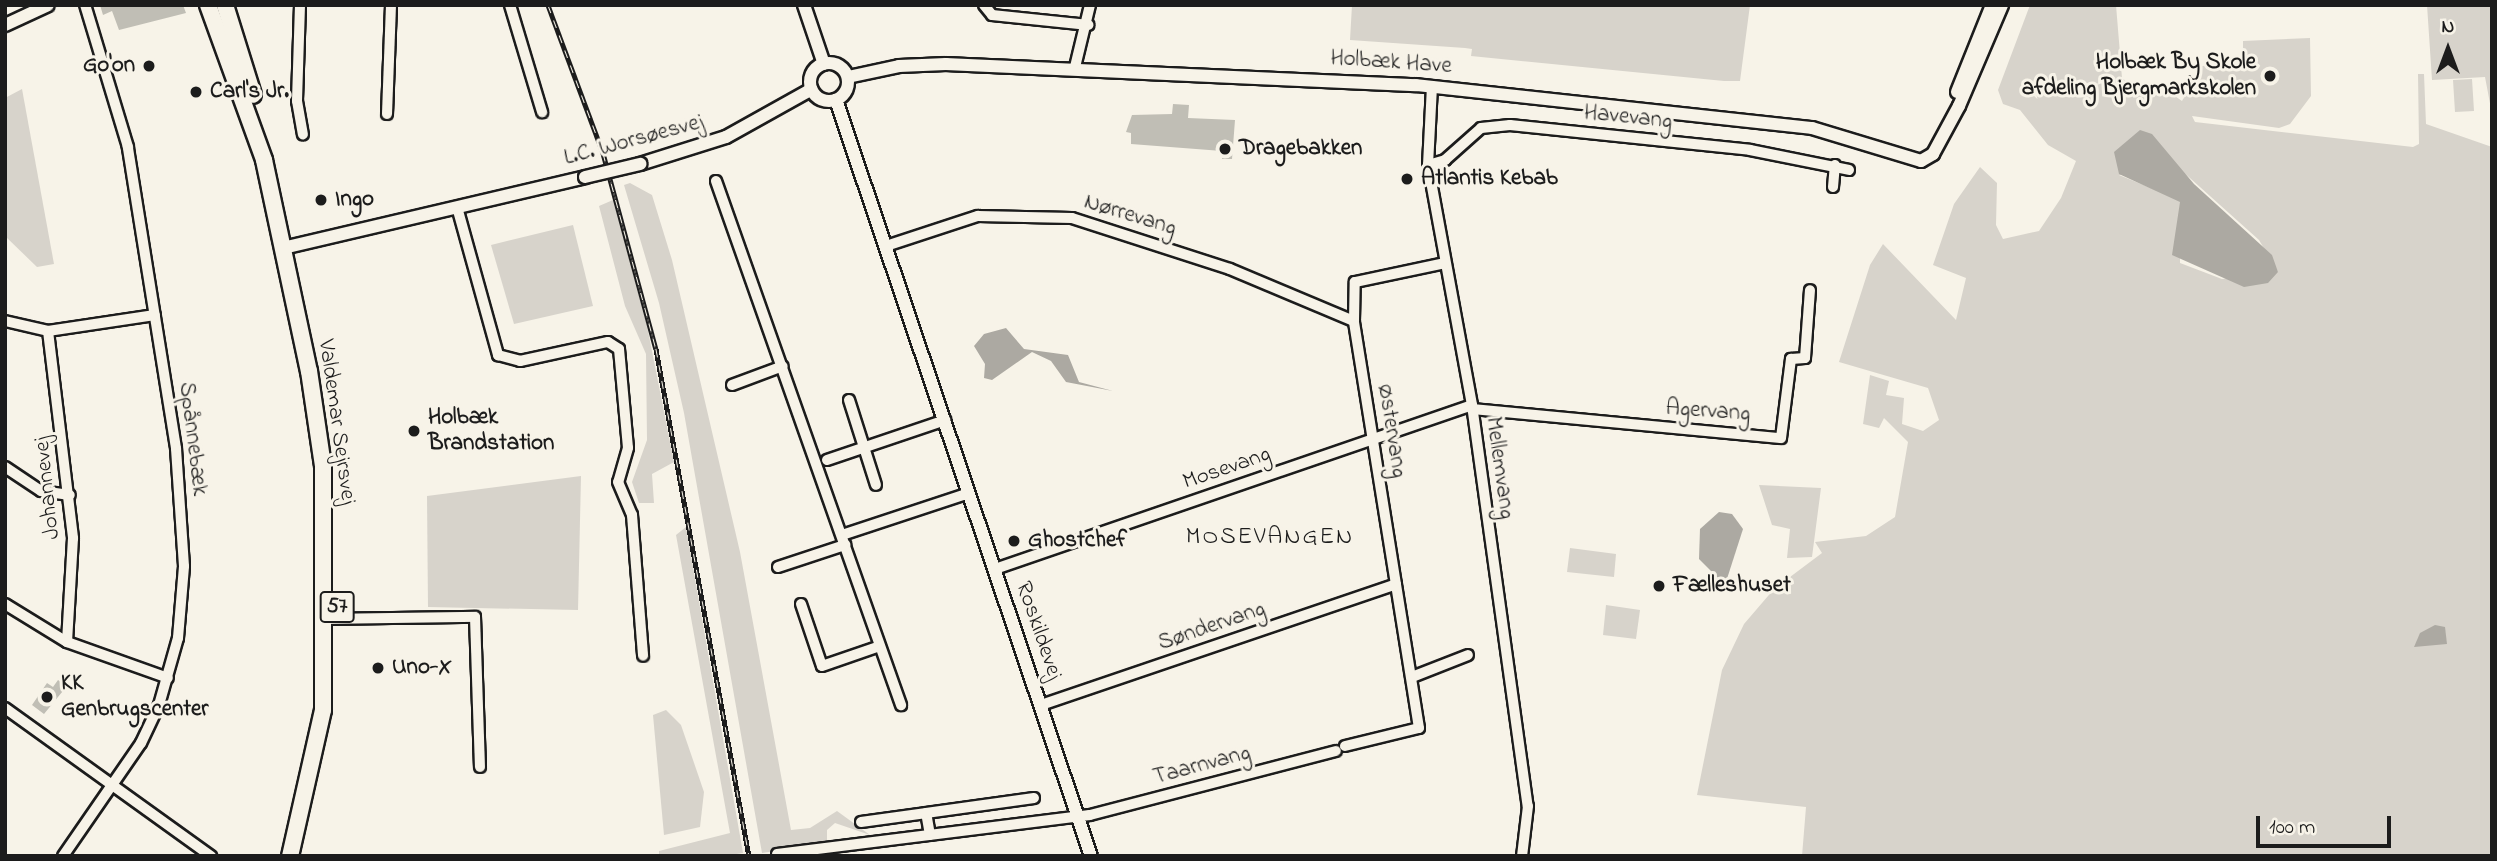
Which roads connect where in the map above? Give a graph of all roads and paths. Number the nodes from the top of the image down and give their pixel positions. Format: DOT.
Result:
graph roads {
  1 [pos="48,5"];
  2 [pos="85,5"];
  3 [pos="208,5"];
  4 [pos="225,5"];
  5 [pos="300,5"];
  6 [pos="391,5"];
  7 [pos="510,5"];
  8 [pos="804,5"];
  9 [pos="984,5"];
  10 [pos="1090,5"];
  11 [pos="1992,5"];
  12 [pos="2002,5"];
  13 [pos="5,25"];
  14 [pos="1088,25"];
  15 [pos="824,64"];
  16 [pos="1075,67"];
  17 [pos="848,77"];
  18 [pos="1432,86"];
  19 [pos="812,89"];
  20 [pos="836,100"];
  21 [pos="542,112"];
  22 [pos="1953,112"];
  23 [pos="387,114"];
  24 [pos="303,134"];
  25 [pos="1428,164"];
  26 [pos="1835,165"];
  27 [pos="1849,170"];
  28 [pos="716,181"];
  29 [pos="1833,187"];
  30 [pos="457,207"];
  31 [pos="886,246"];
  32 [pos="288,247"];
  33 [pos="1445,263"];
  34 [pos="1810,290"];
  35 [pos="155,314"];
  36 [pos="5,321"];
  37 [pos="1354,321"];
  38 [pos="48,331"];
  39 [pos="783,366"];
  40 [pos="732,385"];
  41 [pos="849,400"];
  42 [pos="1472,407"];
  43 [pos="945,420"];
  44 [pos="1373,437"];
  45 [pos="865,446"];
  46 [pos="822,461"];
  47 [pos="5,467"];
  48 [pos="876,485"];
  49 [pos="969,493"];
  50 [pos="70,495"];
  51 [pos="843,540"];
  52 [pos="778,567"];
  53 [pos="995,569"];
  54 [pos="1396,584"];
  55 [pos="5,604"];
  56 [pos="801,604"];
  57 [pos="332,619"];
  58 [pos="67,642"];
  59 [pos="880,646"];
  60 [pos="1468,655"];
  61 [pos="643,656"];
  62 [pos="1412,677"];
  63 [pos="168,678"];
  64 [pos="901,705"];
  65 [pos="1041,705"];
  66 [pos="5,708"];
  67 [pos="1341,749"];
  68 [pos="480,767"];
  69 [pos="115,782"];
  70 [pos="1034,798"];
  71 [pos="926,813"];
  72 [pos="1079,816"];
  73 [pos="861,822"];
  74 [pos="930,835"];
  75 [pos="777,854"];
  76 [pos="63,856"];
  77 [pos="212,856"];
  78 [pos="290,856"];
  79 [pos="301,856"];
  80 [pos="1091,856"];
  81 [pos="1522,856"];
  1 -- 13 [label="street"];
  2 -- 35 [label="street, Spånnebæk"];
  3 -- 32 [label="main road, Valdemar Sejrsvej / 57"];
  4 -- 32 [label="main road, Valdemar Sejrsvej / 57"];
  5 -- 24 [label="street"];
  6 -- 23 [label="street"];
  7 -- 21 [label="street"];
  8 -- 15 [label="street"];
  9 -- 14 [label="street"];
  10 -- 14 [label="street"];
  11 -- 22 [label="street"];
  12 -- 22 [label="street"];
  14 -- 16 [label="street"];
  15 -- 17 [label="street"];
  15 -- 19 [label="street"];
  16 -- 17 [label="street, Holbæk Have"];
  16 -- 18 [label="street, Holbæk Have"];
  17 -- 20 [label="street"];
  18 -- 22 [label="street, Holbæk Have"];
  18 -- 25 [label="street, Mellemvang"];
  19 -- 20 [label="street"];
  19 -- 30 [label="street, L.C. Worsøesvej, bridge"];
  20 -- 31 [label="street, Roskildevej"];
  25 -- 26 [label="street, Havevang"];
  25 -- 33 [label="street, Mellemvang"];
  26 -- 27 [label="street, Havevang"];
  26 -- 29 [label="street"];
  28 -- 39 [label="street"];
  30 -- 32 [label="street, L.C. Worsøesvej"];
  30 -- 61 [label="street"];
  31 -- 37 [label="street, Nørrevang"];
  31 -- 43 [label="street, Roskildevej"];
  32 -- 57 [label="main road, Valdemar Sejrsvej / 57"];
  33 -- 37 [label="street, Østervang"];
  33 -- 42 [label="street, Mellemvang"];
  34 -- 42 [label="street, Agervang"];
  35 -- 38 [label="street"];
  35 -- 63 [label="street, Spånnebæk"];
  36 -- 38 [label="street"];
  37 -- 44 [label="street, Østervang"];
  38 -- 50 [label="street, Johannevej"];
  39 -- 40 [label="street"];
  39 -- 46 [label="street"];
  41 -- 45 [label="street"];
  42 -- 44 [label="street, Mosevang"];
  42 -- 81 [label="street, Mellemvang"];
  43 -- 45 [label="street"];
  43 -- 49 [label="street, Roskildevej"];
  44 -- 53 [label="street, Mosevang"];
  44 -- 54 [label="street, Østervang"];
  45 -- 46 [label="street"];
  45 -- 48 [label="street"];
  46 -- 51 [label="street"];
  47 -- 50 [label="street"];
  49 -- 51 [label="street"];
  49 -- 53 [label="street, Roskildevej"];
  50 -- 58 [label="street, Johannevej"];
  51 -- 52 [label="street"];
  51 -- 59 [label="street"];
  53 -- 65 [label="street, Roskildevej"];
  54 -- 62 [label="street, Østervang"];
  54 -- 65 [label="street, Søndervang"];
  55 -- 58 [label="street"];
  56 -- 59 [label="street"];
  57 -- 68 [label="street"];
  57 -- 78 [label="main road, Valdemar Sejrsvej / 57"];
  57 -- 79 [label="main road, Valdemar Sejrsvej / 57"];
  58 -- 63 [label="street"];
  59 -- 64 [label="street"];
  60 -- 62 [label="street"];
  62 -- 67 [label="street, Østervang"];
  63 -- 69 [label="street, Spånnebæk"];
  65 -- 72 [label="street, Roskildevej"];
  66 -- 69 [label="street"];
  67 -- 72 [label="street, Taarnvang"];
  69 -- 76 [label="street, Spånnebæk"];
  69 -- 77 [label="street"];
  70 -- 71 [label="street"];
  71 -- 73 [label="street"];
  71 -- 74 [label="street"];
  72 -- 74 [label="street, Taarnvang"];
  72 -- 80 [label="street, Roskildevej"];
  74 -- 75 [label="street, Taarnvang"];
}
